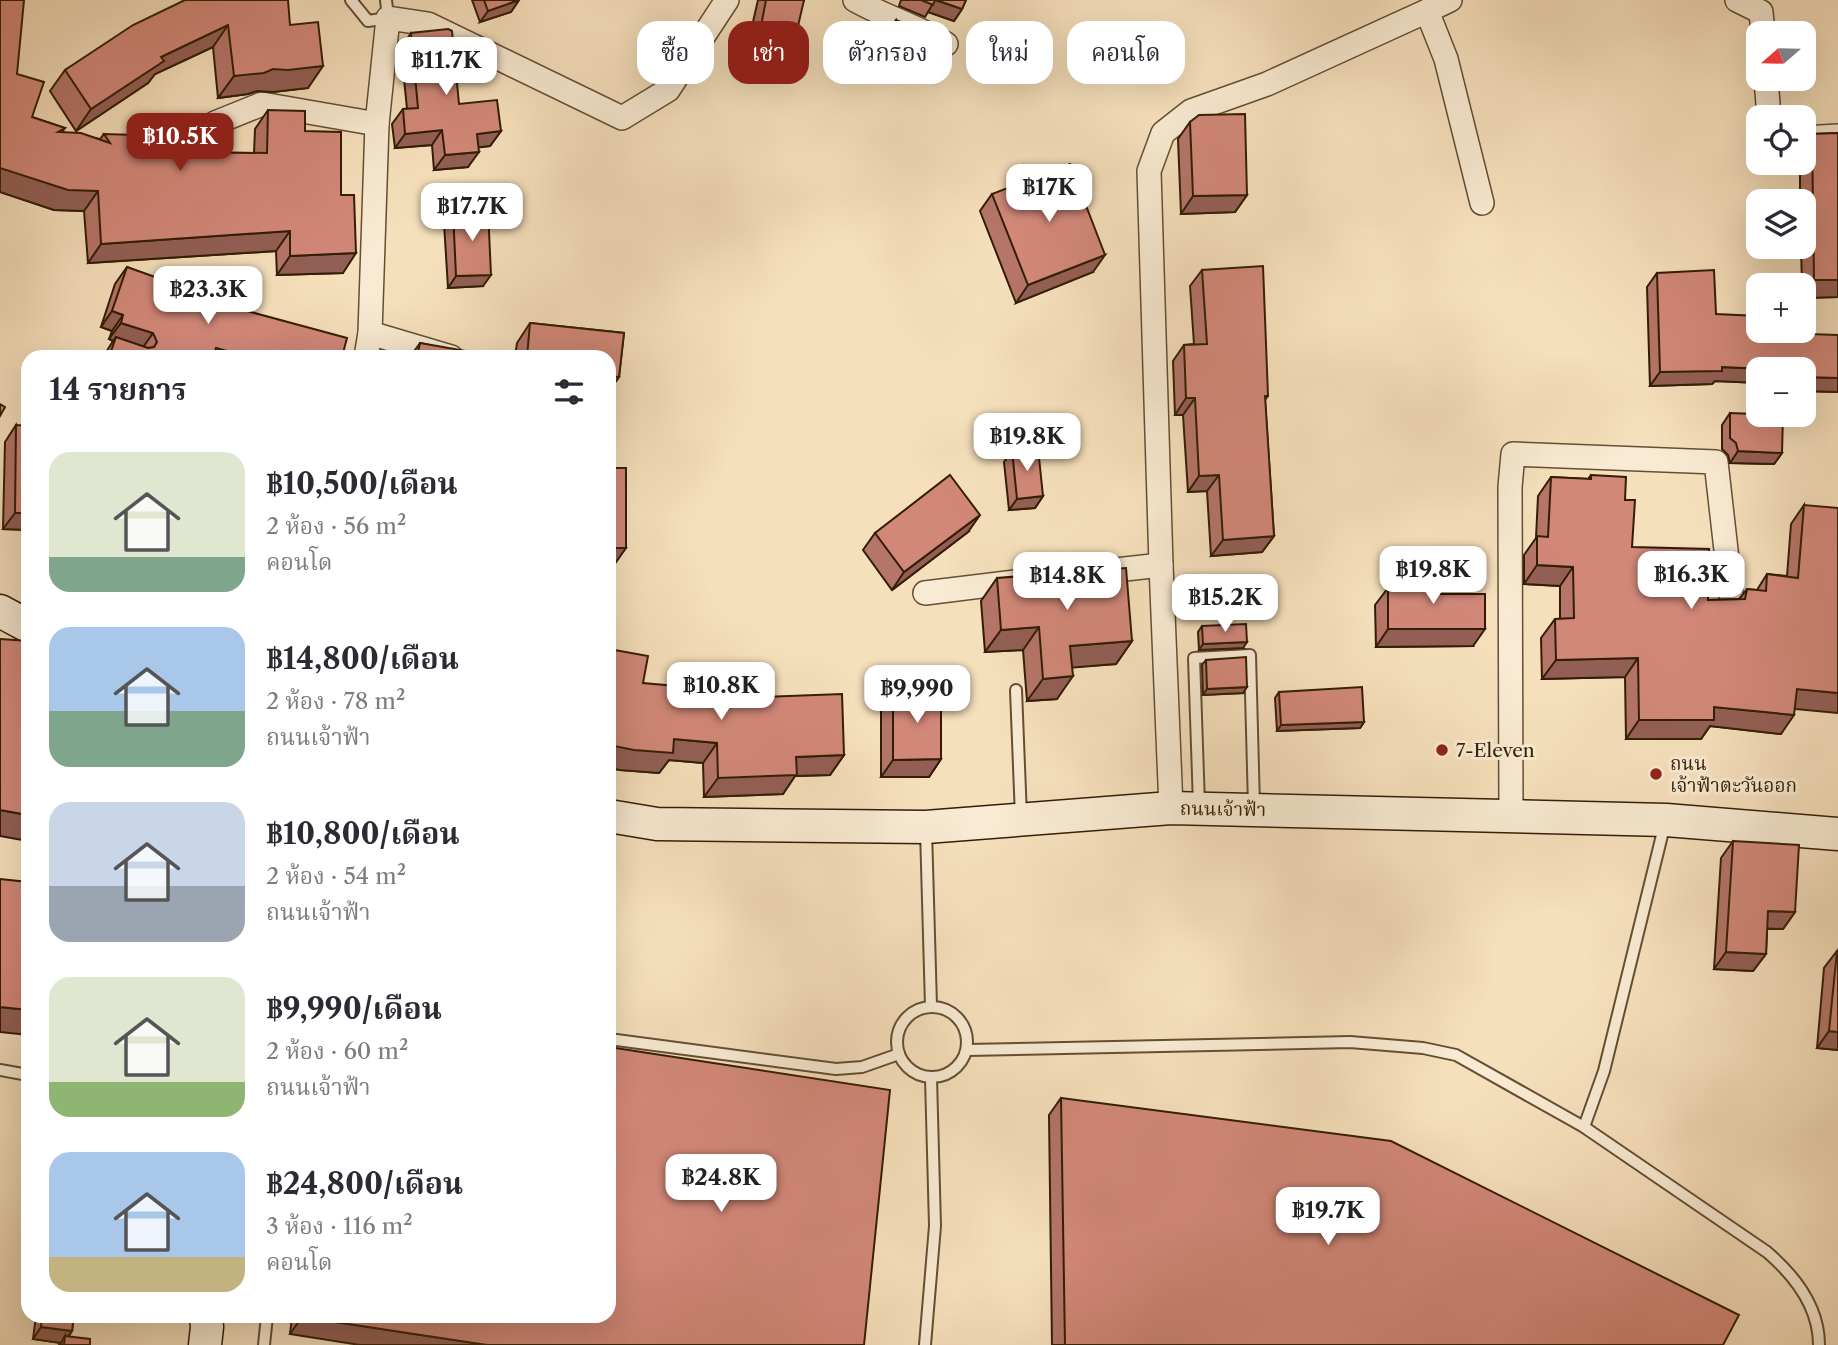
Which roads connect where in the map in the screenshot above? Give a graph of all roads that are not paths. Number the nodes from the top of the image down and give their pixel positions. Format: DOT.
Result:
graph roads {
  1 [pos="351,0"];
  2 [pos="727,0"];
  3 [pos="855,0"];
  4 [pos="1450,0"];
  5 [pos="1737,0"];
  6 [pos="387,9"];
  7 [pos="1427,11"];
  8 [pos="898,21"];
  9 [pos="1762,21"];
  10 [pos="215,123"];
  11 [pos="377,124"];
  12 [pos="1838,136"];
  13 [pos="1816,137"];
  14 [pos="1482,203"];
  15 [pos="370,333"];
  16 [pos="367,350"];
  17 [pos="427,350"];
  18 [pos="1161,565"];
  19 [pos="1078,575"];
  20 [pos="1050,578"];
  21 [pos="925,593"];
  22 [pos="1731,594"];
  23 [pos="0,611"];
  24 [pos="21,622"];
  25 [pos="1016,690"];
  26 [pos="1185,808"];
  27 [pos="1254,810"];
  28 [pos="1511,816"];
  29 [pos="616,817"];
  30 [pos="1021,820"];
  31 [pos="1666,820"];
  32 [pos="926,827"];
  33 [pos="1838,834"];
  34 [pos="931,1006"];
  35 [pos="616,1040"];
  36 [pos="967,1050"];
  37 [pos="899,1054"];
  38 [pos="0,1069"];
  39 [pos="21,1074"];
  40 [pos="932,1077"];
  41 [pos="1584,1127"];
  42 [pos="207,1323"];
  43 [pos="266,1323"];
  44 [pos="205,1345"];
  45 [pos="264,1345"];
  46 [pos="925,1345"];
  47 [pos="1819,1345"];
  1 -- 6 [label="lane"];
  2 -- 6 [label="street"];
  3 -- 8 [label="street"];
  4 -- 7 [label="street"];
  5 -- 9 [label="street"];
  6 -- 11 [label="street"];
  7 -- 14 [label="street"];
  7 -- 18 [label="street"];
  10 -- 11 [label="street"];
  11 -- 15 [label="street"];
  12 -- 13 [label="street"];
  15 -- 16 [label="street"];
  15 -- 17 [label="street"];
  18 -- 19 [label="street"];
  18 -- 26 [label="street"];
  20 -- 21 [label="street"];
  22 -- 28 [label="street"];
  23 -- 24 [label="main road"];
  25 -- 30 [label="lane"];
  26 -- 27 [label="main road, ถนนเจ้าฟ้า"];
  26 -- 27 [label="lane"];
  26 -- 30 [label="main road, ถนนเจ้าฟ้า"];
  27 -- 28 [label="main road, ถนนเจ้าฟ้า"];
  28 -- 31 [label="main road, ถนนเจ้าฟ้า"];
  29 -- 32 [label="main road, ถนนเจ้าฟ้า"];
  30 -- 32 [label="main road, ถนนเจ้าฟ้า"];
  31 -- 33 [label="main road, ถนนเจ้าฟ้า"];
  31 -- 41 [label="lane"];
  32 -- 34 [label="lane"];
  34 -- 36 [label="lane"];
  34 -- 37 [label="lane"];
  35 -- 37 [label="lane"];
  36 -- 40 [label="lane"];
  36 -- 41 [label="lane"];
  37 -- 40 [label="lane"];
  38 -- 39 [label="lane"];
  40 -- 46 [label="lane"];
  41 -- 47 [label="lane"];
  42 -- 44 [label="main road"];
  43 -- 45 [label="lane"];
}
